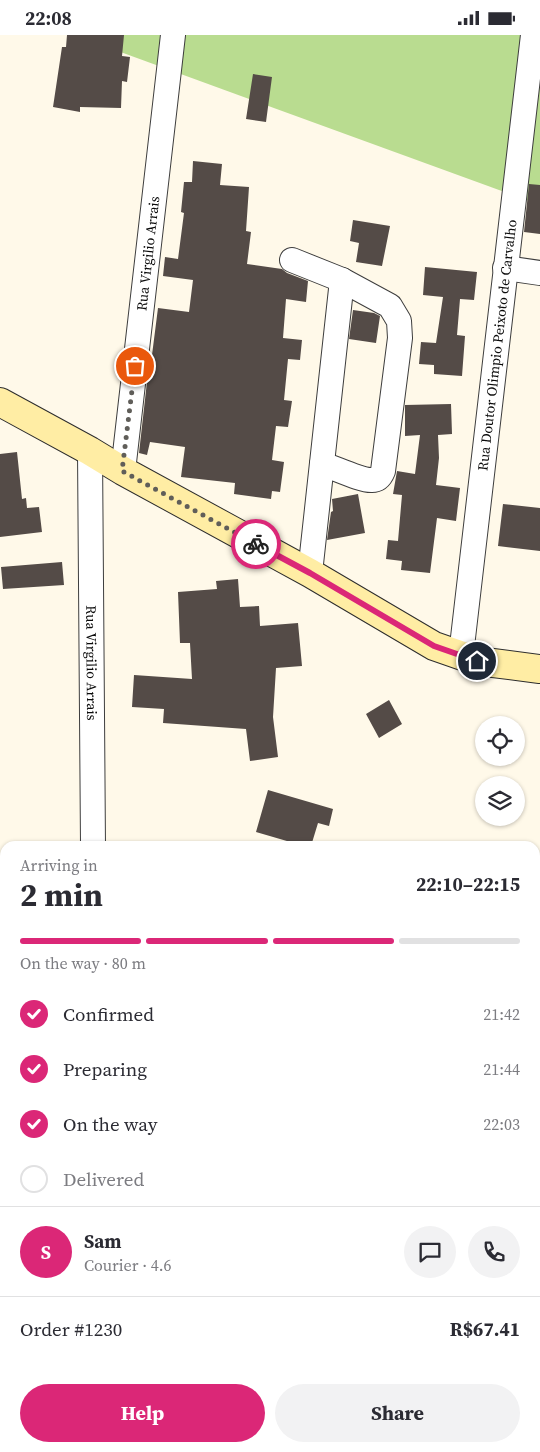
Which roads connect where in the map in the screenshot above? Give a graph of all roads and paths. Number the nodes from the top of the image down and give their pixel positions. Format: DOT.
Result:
graph roads {
  1 [pos="173,35"];
  2 [pos="533,35"];
  3 [pos="292,260"];
  4 [pos="505,268"];
  5 [pos="540,273"];
  6 [pos="342,280"];
  7 [pos="0,402"];
  8 [pos="90,451"];
  9 [pos="322,464"];
  10 [pos="122,471"];
  11 [pos="310,573"];
  12 [pos="460,655"];
  13 [pos="540,669"];
  14 [pos="93,841"];
  1 -- 10 [label="street, Rua Virgilio Arrais"];
  2 -- 4 [label="street, Rua Doutor Olimpio Peixoto de Carvalho"];
  3 -- 6 [label="street"];
  4 -- 5 [label="street"];
  4 -- 12 [label="street, Rua Doutor Olimpio Peixoto de Carvalho"];
  6 -- 9 [label="street"];
  6 -- 9 [label="street"];
  7 -- 8 [label="street"];
  8 -- 10 [label="street"];
  8 -- 14 [label="street, Rua Virgilio Arrais"];
  9 -- 11 [label="street"];
  10 -- 11 [label="street"];
  11 -- 12 [label="street"];
  12 -- 13 [label="street"];
}
